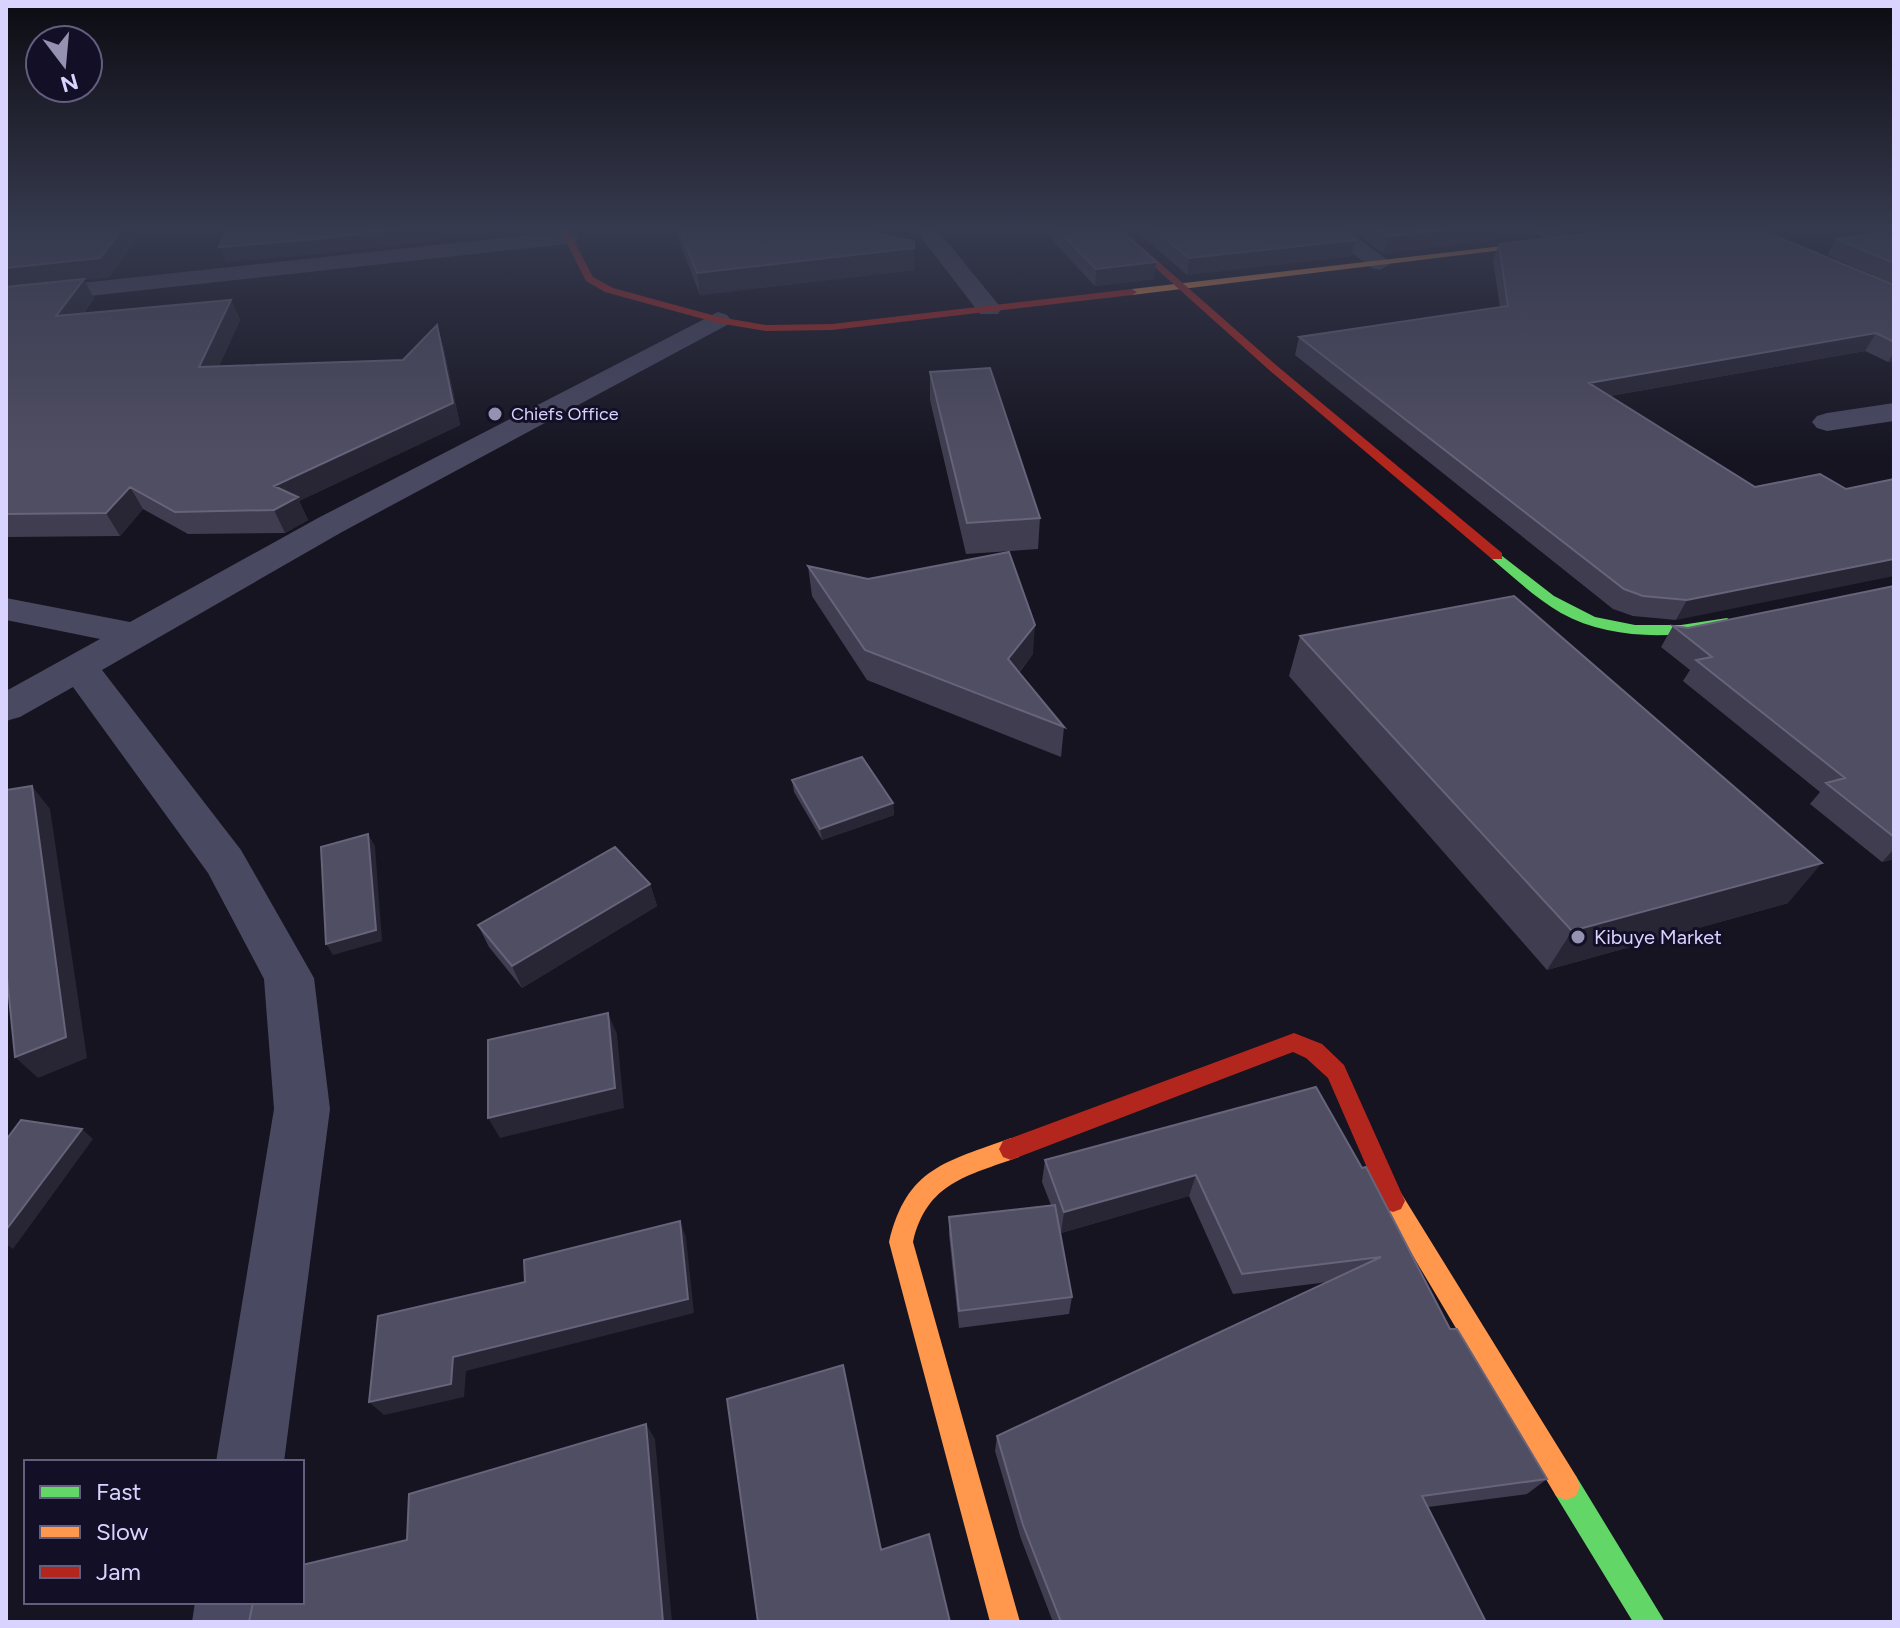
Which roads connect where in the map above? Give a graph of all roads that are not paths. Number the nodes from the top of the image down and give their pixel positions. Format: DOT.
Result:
graph roads {
  1 [pos="660,304"];
  2 [pos="985,304"];
  3 [pos="1031,304"];
  4 [pos="1202,304"];
  5 [pos="989,309"];
  6 [pos="718,320"];
  7 [pos="1894,412"];
  8 [pos="1827,422"];
  9 [pos="6,609"];
  10 [pos="1754,618"];
  11 [pos="136,635"];
  12 [pos="79,667"];
  13 [pos="6,708"];
  14 [pos="250,1460"];
  15 [pos="1005,1622"];
  16 [pos="1650,1622"];
  1 -- 6 [label="street"];
  2 -- 5 [label="street"];
  3 -- 5 [label="street"];
  4 -- 10 [label="street"];
  5 -- 6 [label="street"];
  6 -- 11 [label="street"];
  7 -- 8 [label="street"];
  9 -- 11 [label="street"];
  11 -- 12 [label="street"];
  12 -- 13 [label="street"];
  12 -- 14 [label="street"];
  15 -- 16 [label="street"];
}
